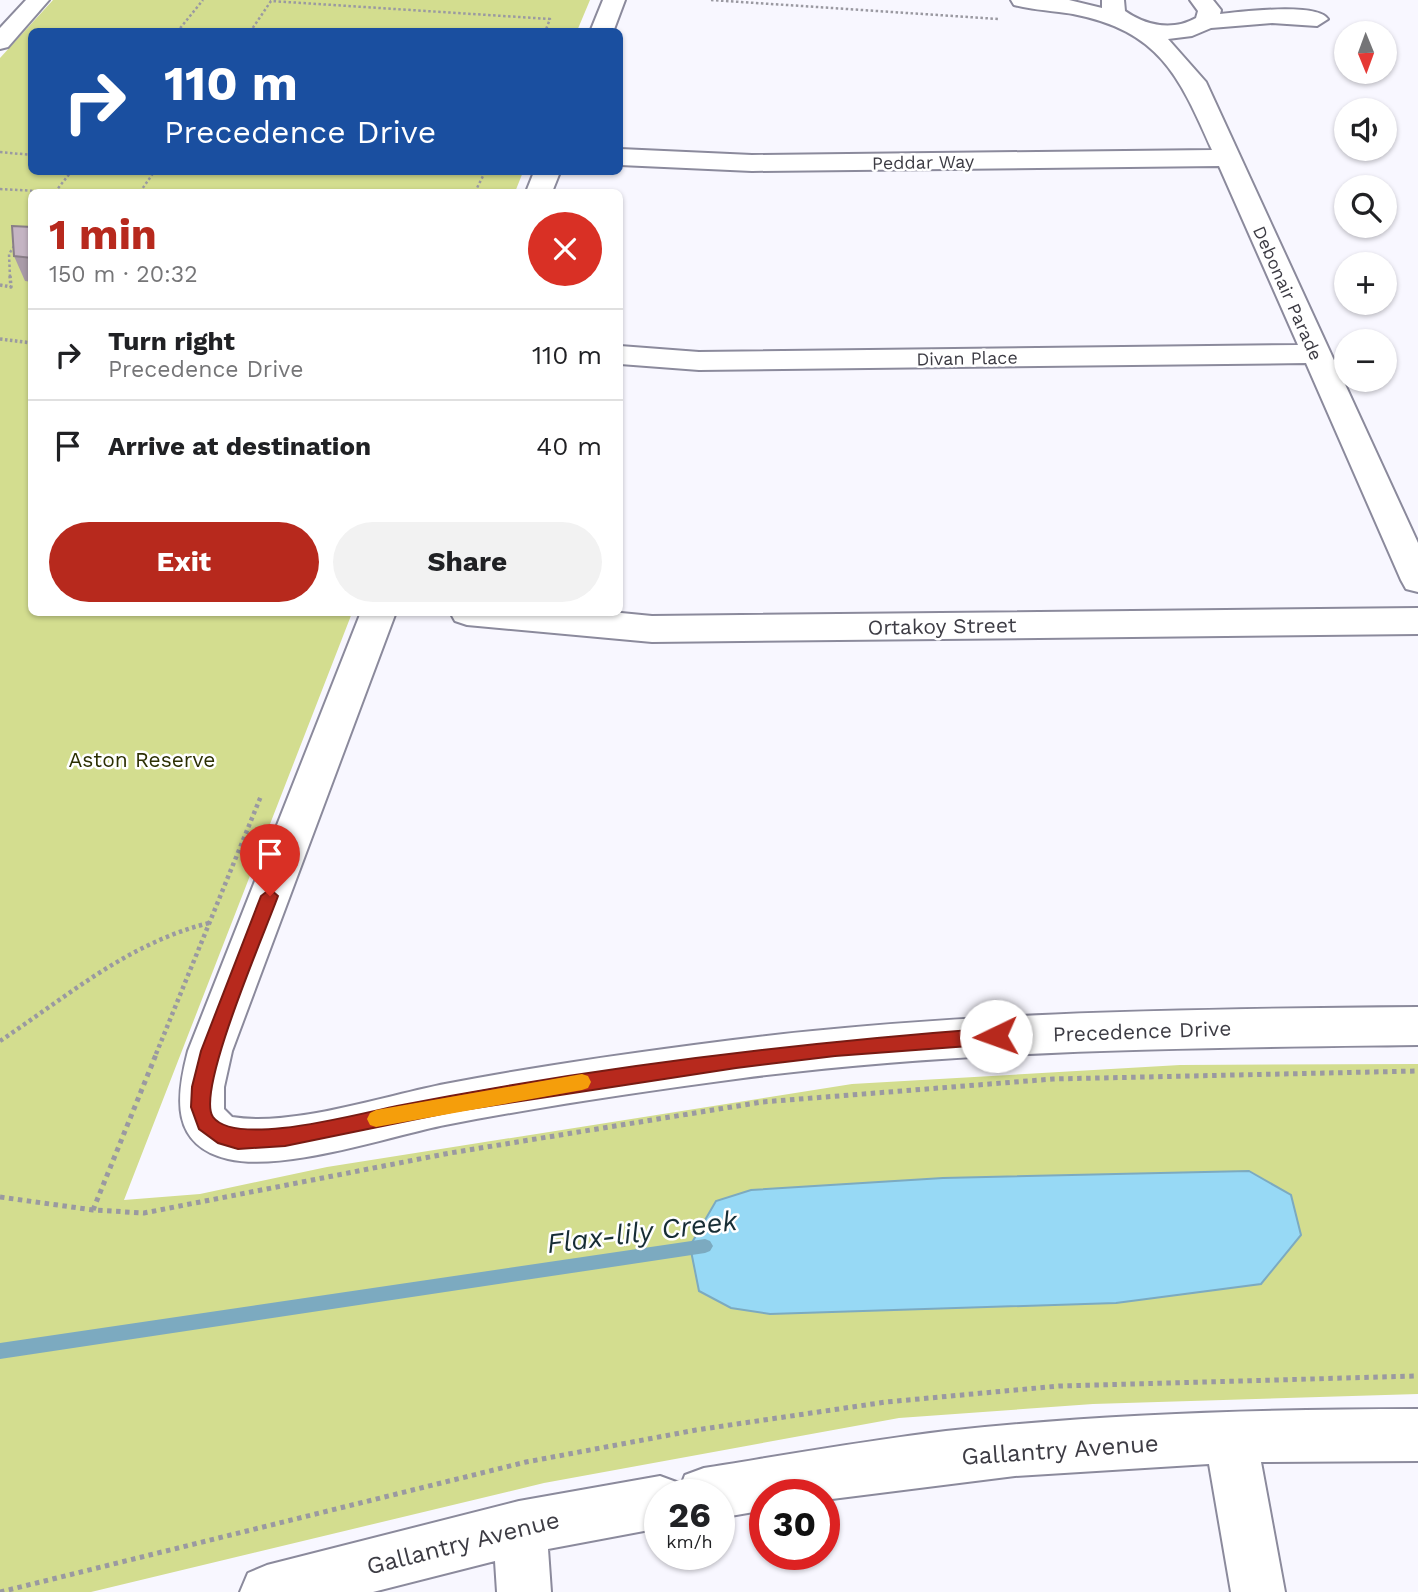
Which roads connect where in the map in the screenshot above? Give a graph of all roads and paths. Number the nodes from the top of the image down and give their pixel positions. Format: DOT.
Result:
graph roads {
  1 [pos="38,0"];
  2 [pos="203,0"];
  3 [pos="614,0"];
  4 [pos="711,0"];
  5 [pos="1022,0"];
  6 [pos="1113,0"];
  7 [pos="1204,13"];
  8 [pos="1010,19"];
  9 [pos="1132,24"];
  10 [pos="180,28"];
  11 [pos="253,28"];
  12 [pos="547,28"];
  13 [pos="603,28"];
  14 [pos="0,42"];
  15 [pos="1194,82"];
  16 [pos="0,152"];
  17 [pos="28,155"];
  18 [pos="623,158"];
  19 [pos="1227,158"];
  20 [pos="69,175"];
  21 [pos="0,188"];
  22 [pos="57,189"];
  23 [pos="28,190"];
  24 [pos="19,239"];
  25 [pos="0,285"];
  26 [pos="0,339"];
  27 [pos="28,342"];
  28 [pos="1315,354"];
  29 [pos="623,355"];
  30 [pos="1418,580"];
  31 [pos="377,616"];
  32 [pos="511,616"];
  33 [pos="1418,621"];
  34 [pos="262,794"];
  35 [pos="209,923"];
  36 [pos="1418,1026"];
  37 [pos="0,1041"];
  38 [pos="1418,1071"];
  39 [pos="0,1197"];
  40 [pos="93,1210"];
  41 [pos="1418,1434"];
  42 [pos="1229,1440"];
  43 [pos="735,1489"];
  44 [pos="644,1505"];
  45 [pos="519,1528"];
  46 [pos="267,1592"];
  47 [pos="524,1592"];
  48 [pos="1258,1592"];
  1 -- 14 [label="street"];
  2 -- 10 [label="path"];
  3 -- 13 [label="street"];
  4 -- 8 [label="path"];
  5 -- 9 [label="street"];
  6 -- 9 [label="street"];
  7 -- 9 [label="street"];
  7 -- 15 [label="street, Debonair Parade"];
  9 -- 15 [label="street, Debonair Parade"];
  11 -- 12 [label="path"];
  15 -- 19 [label="street, Debonair Parade"];
  16 -- 17 [label="path"];
  18 -- 19 [label="street, Peddar Way"];
  19 -- 28 [label="street, Debonair Parade"];
  20 -- 22 [label="path"];
  21 -- 23 [label="path"];
  24 -- 25 [label="path"];
  26 -- 27 [label="path"];
  28 -- 29 [label="street, Divan Place"];
  28 -- 30 [label="street, Debonair Parade"];
  31 -- 36 [label="street, Precedence Drive"];
  32 -- 33 [label="street, Ortakoy Street"];
  34 -- 35 [label="path"];
  35 -- 37 [label="path"];
  35 -- 40 [label="path"];
  38 -- 40 [label="path"];
  39 -- 40 [label="path"];
  41 -- 42 [label="street, Gallantry Avenue"];
  42 -- 43 [label="street, Gallantry Avenue"];
  42 -- 48 [label="street"];
  44 -- 45 [label="street, Gallantry Avenue"];
  45 -- 46 [label="street, Gallantry Avenue"];
  45 -- 47 [label="street"];
}
